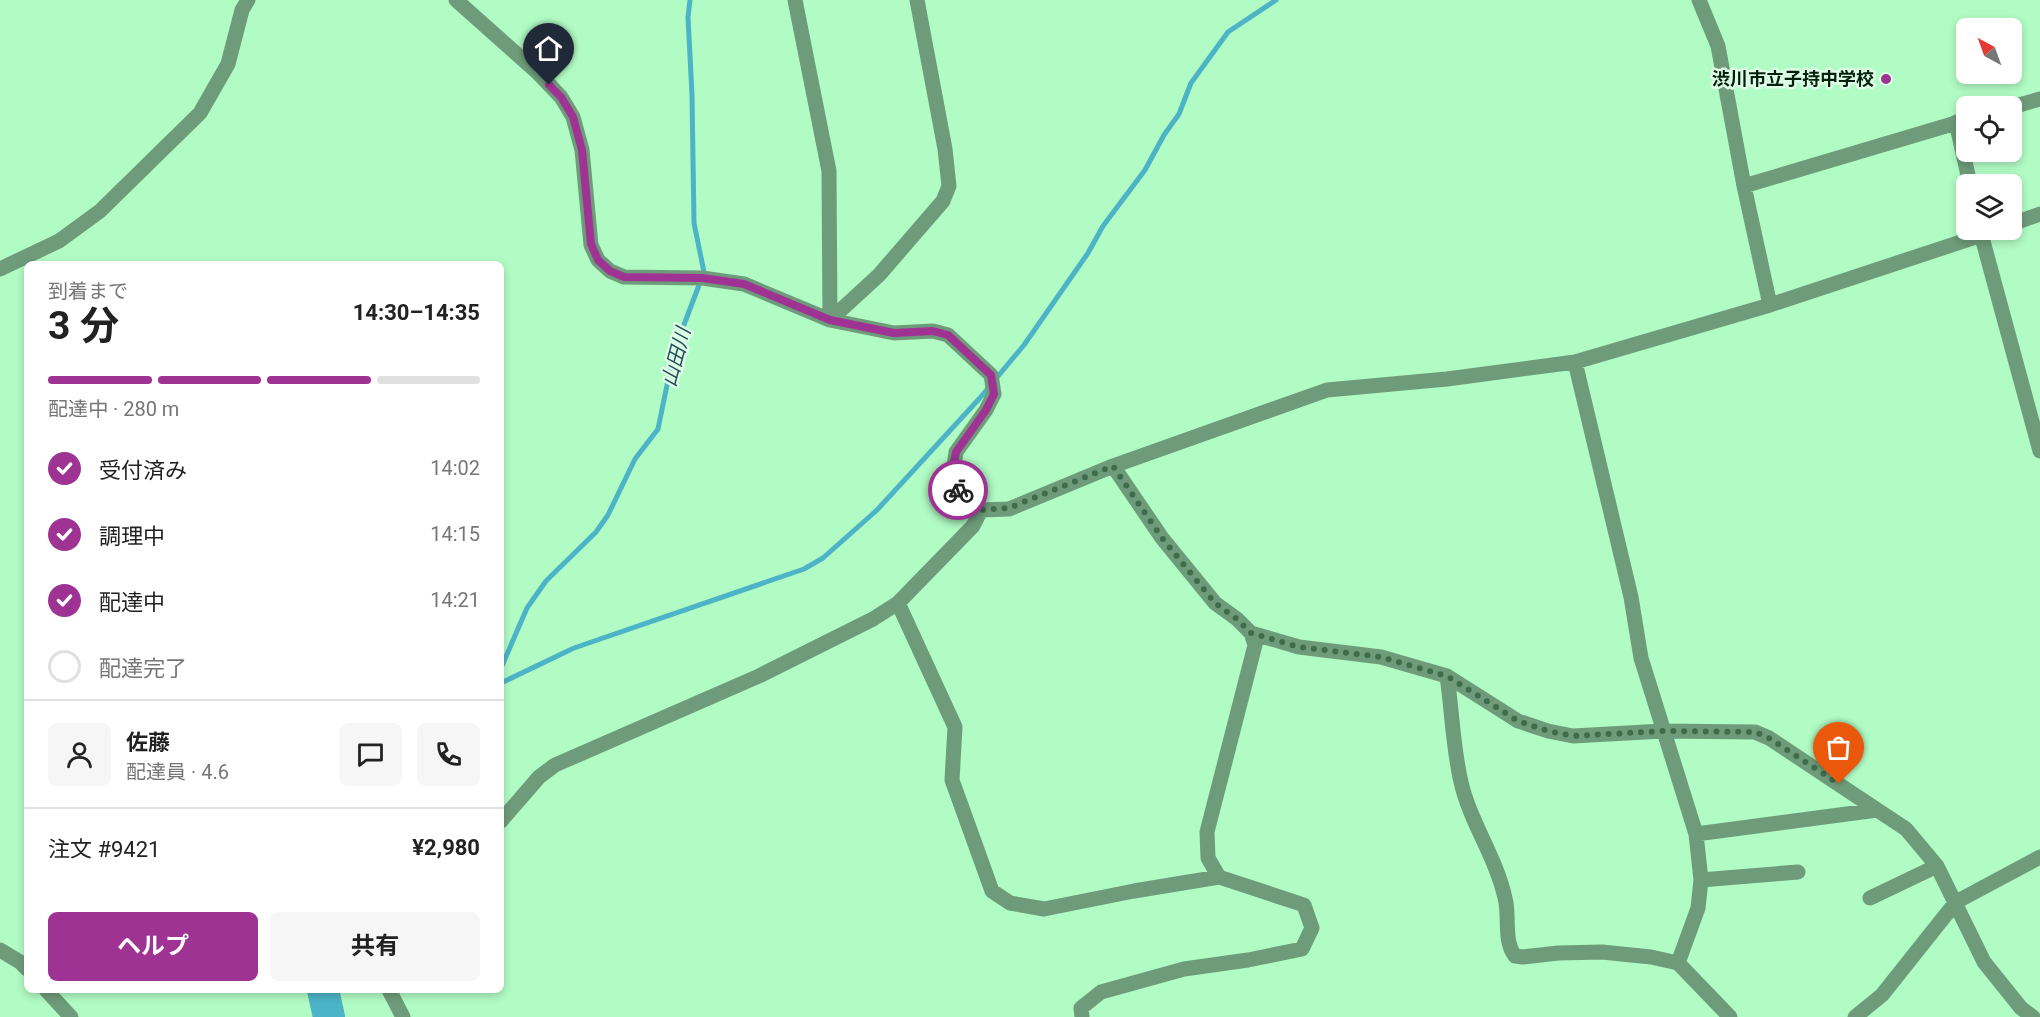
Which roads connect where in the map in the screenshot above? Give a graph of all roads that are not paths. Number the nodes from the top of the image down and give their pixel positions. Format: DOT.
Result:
graph roads {
  1 [pos="248,0"];
  2 [pos="456,0"];
  3 [pos="795,0"];
  4 [pos="916,0"];
  5 [pos="1699,0"];
  6 [pos="2040,99"];
  7 [pos="2022,104"];
  8 [pos="1956,122"];
  9 [pos="1744,186"];
  10 [pos="2040,214"];
  11 [pos="2022,220"];
  12 [pos="1958,240"];
  13 [pos="1983,240"];
  14 [pos="0,269"];
  15 [pos="1770,305"];
  16 [pos="830,320"];
  17 [pos="1575,362"];
  18 [pos="2039,445"];
  19 [pos="1113,466"];
  20 [pos="981,510"];
  21 [pos="898,603"];
  22 [pos="1251,633"];
  23 [pos="1447,676"];
  24 [pos="1663,731"];
  25 [pos="1877,810"];
  26 [pos="504,817"];
  27 [pos="1696,834"];
  28 [pos="2040,857"];
  29 [pos="1937,866"];
  30 [pos="1798,872"];
  31 [pos="1219,877"];
  32 [pos="1701,880"];
  33 [pos="1870,898"];
  34 [pos="1956,902"];
  35 [pos="0,950"];
  36 [pos="1678,963"];
  37 [pos="24,966"];
  38 [pos="49,993"];
  39 [pos="390,993"];
  40 [pos="70,1017"];
  41 [pos="403,1017"];
  42 [pos="1082,1017"];
  43 [pos="1730,1017"];
  44 [pos="1855,1017"];
  45 [pos="2033,1017"];
  1 -- 14 [label="street"];
  2 -- 16 [label="street"];
  3 -- 16 [label="street"];
  4 -- 16 [label="street"];
  5 -- 9 [label="street"];
  6 -- 7 [label="street"];
  8 -- 9 [label="street"];
  9 -- 15 [label="street"];
  10 -- 11 [label="street"];
  12 -- 15 [label="street"];
  13 -- 18 [label="street"];
  15 -- 17 [label="street"];
  16 -- 20 [label="street"];
  17 -- 19 [label="street"];
  17 -- 24 [label="street"];
  19 -- 20 [label="street"];
  19 -- 22 [label="street"];
  20 -- 21 [label="street"];
  21 -- 26 [label="street"];
  21 -- 31 [label="street"];
  22 -- 23 [label="street"];
  22 -- 31 [label="street"];
  23 -- 24 [label="street"];
  23 -- 36 [label="street"];
  24 -- 25 [label="street"];
  24 -- 27 [label="street"];
  25 -- 27 [label="street"];
  25 -- 29 [label="street"];
  27 -- 32 [label="street"];
  28 -- 34 [label="street"];
  29 -- 33 [label="street"];
  29 -- 34 [label="street"];
  30 -- 32 [label="street"];
  31 -- 42 [label="street"];
  32 -- 36 [label="street"];
  34 -- 44 [label="street"];
  34 -- 45 [label="street"];
  35 -- 37 [label="street"];
  36 -- 43 [label="street"];
  38 -- 40 [label="street"];
  39 -- 41 [label="street"];
}
